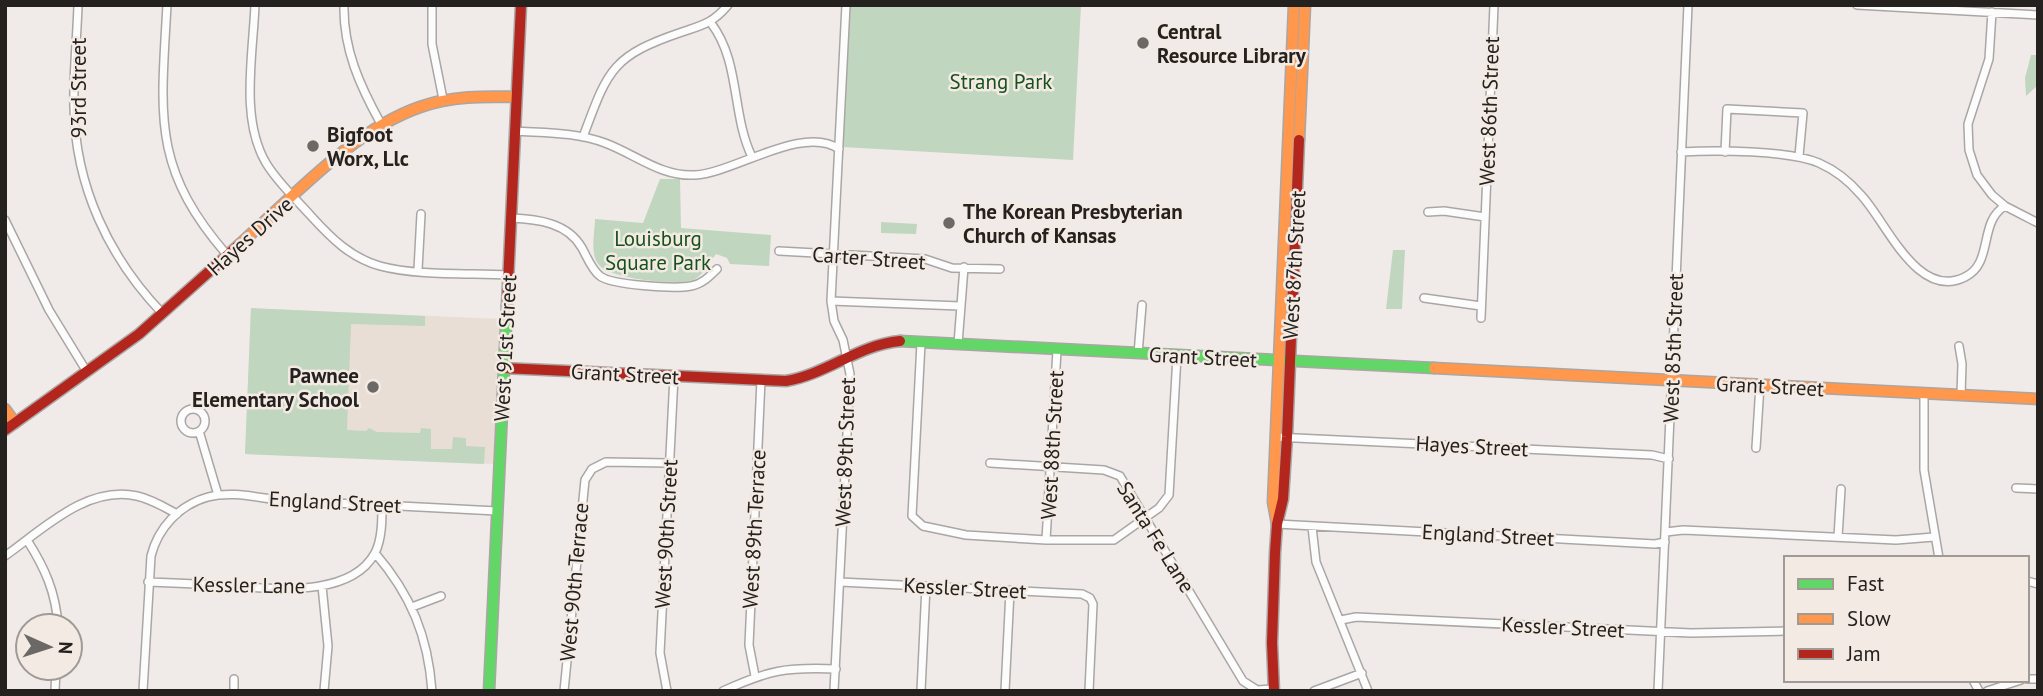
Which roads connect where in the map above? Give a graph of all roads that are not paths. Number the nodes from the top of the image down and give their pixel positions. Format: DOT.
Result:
graph roads {
  1 [pos="78,5"];
  2 [pos="167,5"];
  3 [pos="255,5"];
  4 [pos="344,5"];
  5 [pos="432,5"];
  6 [pos="521,5"];
  7 [pos="728,5"];
  8 [pos="846,5"];
  9 [pos="1294,5"];
  10 [pos="1306,5"];
  11 [pos="1494,5"];
  12 [pos="1688,5"];
  13 [pos="1857,5"];
  14 [pos="2015,9"];
  15 [pos="1992,12"];
  16 [pos="2038,15"];
  17 [pos="711,23"];
  18 [pos="516,97"];
  19 [pos="443,99"];
  20 [pos="381,124"];
  21 [pos="515,131"];
  22 [pos="583,137"];
  23 [pos="839,149"];
  24 [pos="1681,152"];
  25 [pos="1725,152"];
  26 [pos="1799,156"];
  27 [pos="752,157"];
  28 [pos="293,197"];
  29 [pos="2005,206"];
  30 [pos="1427,212"];
  31 [pos="421,214"];
  32 [pos="1485,217"];
  33 [pos="511,218"];
  34 [pos="5,220"];
  35 [pos="2038,223"];
  36 [pos="779,251"];
  37 [pos="834,254"];
  38 [pos="228,256"];
  39 [pos="964,267"];
  40 [pos="718,269"];
  41 [pos="1000,269"];
  42 [pos="418,271"];
  43 [pos="508,275"];
  44 [pos="1424,298"];
  45 [pos="831,301"];
  46 [pos="1142,305"];
  47 [pos="960,306"];
  48 [pos="1481,306"];
  49 [pos="163,314"];
  50 [pos="1481,318"];
  51 [pos="921,343"];
  52 [pos="958,344"];
  53 [pos="1959,346"];
  54 [pos="1057,350"];
  55 [pos="1138,354"];
  56 [pos="846,356"];
  57 [pos="1177,356"];
  58 [pos="1284,362"];
  59 [pos="504,368"];
  60 [pos="87,372"];
  61 [pos="674,376"];
  62 [pos="761,380"];
  63 [pos="1672,381"];
  64 [pos="1760,385"];
  65 [pos="1924,393"];
  66 [pos="1961,395"];
  67 [pos="2038,399"];
  68 [pos="5,409"];
  69 [pos="15,423"];
  70 [pos="5,430"];
  71 [pos="199,431"];
  72 [pos="1275,437"];
  73 [pos="1287,437"];
  74 [pos="1756,447"];
  75 [pos="1669,459"];
  76 [pos="668,463"];
  77 [pos="990,463"];
  78 [pos="1051,466"];
  79 [pos="2016,488"];
  80 [pos="1841,489"];
  81 [pos="2038,489"];
  82 [pos="218,495"];
  83 [pos="382,505"];
  84 [pos="497,511"];
  85 [pos="177,514"];
  86 [pos="1146,517"];
  87 [pos="1277,524"];
  88 [pos="1312,527"];
  89 [pos="1666,532"];
  90 [pos="1838,537"];
  91 [pos="1934,537"];
  92 [pos="27,540"];
  93 [pos="1046,540"];
  94 [pos="1665,542"];
  95 [pos="375,553"];
  96 [pos="5,556"];
  97 [pos="1939,556"];
  98 [pos="148,582"];
  99 [pos="840,582"];
  100 [pos="322,586"];
  101 [pos="926,586"];
  102 [pos="1010,591"];
  103 [pos="441,596"];
  104 [pos="412,607"];
  105 [pos="56,612"];
  106 [pos="1341,620"];
  107 [pos="1784,631"];
  108 [pos="1661,632"];
  109 [pos="836,669"];
  110 [pos="1362,673"];
  111 [pos="755,676"];
  112 [pos="234,679"];
  113 [pos="2015,682"];
  114 [pos="1274,690"];
  115 [pos="143,691"];
  116 [pos="234,691"];
  117 [pos="324,691"];
  118 [pos="432,691"];
  119 [pos="489,691"];
  120 [pos="564,691"];
  121 [pos="667,691"];
  122 [pos="723,691"];
  123 [pos="834,691"];
  124 [pos="921,691"];
  125 [pos="1005,691"];
  126 [pos="1089,691"];
  127 [pos="1314,691"];
  128 [pos="1368,691"];
  129 [pos="1658,691"];
  130 [pos="1987,691"];
  1 -- 49 [label="street, 93rd Street"];
  2 -- 38 [label="street"];
  3 -- 28 [label="street"];
  4 -- 20 [label="street"];
  5 -- 19 [label="street"];
  6 -- 18 [label="street, West 91st Street"];
  7 -- 17 [label="street"];
  8 -- 23 [label="street, West 89th Street"];
  9 -- 58 [label="street, West 87th Street"];
  10 -- 58 [label="street, West 87th Street"];
  11 -- 32 [label="street, West 86th Street"];
  12 -- 24 [label="street, West 85th Street"];
  13 -- 15 [label="street"];
  14 -- 15 [label="street"];
  14 -- 16 [label="street"];
  15 -- 29 [label="street"];
  17 -- 22 [label="street"];
  17 -- 27 [label="street"];
  18 -- 19 [label="street, Hayes Drive"];
  18 -- 21 [label="street, West 91st Street"];
  19 -- 20 [label="street, Hayes Drive"];
  20 -- 28 [label="street, Hayes Drive"];
  21 -- 22 [label="street"];
  21 -- 33 [label="street, West 91st Street"];
  22 -- 27 [label="street"];
  23 -- 27 [label="street"];
  23 -- 37 [label="street, West 89th Street"];
  24 -- 25 [label="street"];
  24 -- 63 [label="street, West 85th Street"];
  25 -- 26 [label="street"];
  25 -- 26 [label="street"];
  26 -- 29 [label="street"];
  28 -- 38 [label="street, Hayes Drive"];
  28 -- 42 [label="street"];
  29 -- 35 [label="street"];
  30 -- 32 [label="street, West 86th Street"];
  31 -- 42 [label="street"];
  32 -- 48 [label="street, West 86th Street"];
  33 -- 40 [label="street"];
  33 -- 43 [label="street, West 91st Street"];
  34 -- 60 [label="street"];
  36 -- 37 [label="street, Carter Street"];
  37 -- 39 [label="street, Carter Street"];
  37 -- 45 [label="street, West 89th Street"];
  38 -- 49 [label="street, Hayes Drive"];
  39 -- 41 [label="street, Carter Street"];
  39 -- 47 [label="street"];
  42 -- 43 [label="street"];
  43 -- 59 [label="street, West 91st Street"];
  44 -- 48 [label="street"];
  45 -- 47 [label="street"];
  45 -- 56 [label="street, West 89th Street"];
  46 -- 55 [label="street"];
  47 -- 52 [label="street"];
  48 -- 50 [label="street, West 86th Street"];
  49 -- 60 [label="street, Hayes Drive"];
  51 -- 52 [label="street, Grant Street"];
  51 -- 56 [label="street, Grant Street"];
  51 -- 93 [label="street"];
  52 -- 54 [label="street, Grant Street"];
  53 -- 66 [label="street"];
  54 -- 55 [label="street, Grant Street"];
  54 -- 78 [label="street, West 88th Street"];
  55 -- 57 [label="street, Grant Street"];
  56 -- 62 [label="street, Grant Street"];
  56 -- 99 [label="street, West 89th Street"];
  57 -- 58 [label="street, Grant Street"];
  57 -- 86 [label="street"];
  58 -- 63 [label="street, Grant Street"];
  58 -- 72 [label="street, West 87th Street"];
  58 -- 73 [label="street, West 87th Street"];
  59 -- 61 [label="street, Grant Street"];
  59 -- 84 [label="street, West 91st Street"];
  60 -- 69 [label="street, Hayes Drive"];
  61 -- 62 [label="street, Grant Street"];
  61 -- 76 [label="street, West 90th Street"];
  62 -- 111 [label="street, West 89th Terrace"];
  63 -- 64 [label="street, Grant Street"];
  63 -- 75 [label="street, West 85th Street"];
  64 -- 65 [label="street, Grant Street"];
  64 -- 74 [label="street"];
  65 -- 66 [label="street, Grant Street"];
  65 -- 91 [label="street"];
  66 -- 67 [label="street, Grant Street"];
  68 -- 69 [label="street"];
  69 -- 70 [label="street, Hayes Drive"];
  71 -- 82 [label="street"];
  72 -- 73 [label="street, Hayes Street"];
  72 -- 87 [label="street, West 87th Street"];
  73 -- 75 [label="street, Hayes Street"];
  73 -- 87 [label="street, West 87th Street"];
  75 -- 89 [label="street, West 85th Street"];
  76 -- 120 [label="street, West 90th Terrace"];
  76 -- 121 [label="street, West 90th Street"];
  77 -- 78 [label="street, Santa Fe Lane"];
  78 -- 86 [label="street, Santa Fe Lane"];
  78 -- 93 [label="street, West 88th Street"];
  79 -- 81 [label="street"];
  80 -- 90 [label="street"];
  82 -- 83 [label="street, England Street"];
  82 -- 85 [label="street, England Street"];
  83 -- 84 [label="street, England Street"];
  83 -- 95 [label="street"];
  84 -- 119 [label="street, West 91st Street"];
  85 -- 92 [label="street"];
  85 -- 98 [label="street"];
  86 -- 93 [label="street"];
  86 -- 114 [label="street, Santa Fe Lane"];
  87 -- 88 [label="street, England Street"];
  87 -- 114 [label="street, West 87th Street"];
  88 -- 94 [label="street, England Street"];
  88 -- 106 [label="street"];
  89 -- 90 [label="street"];
  89 -- 94 [label="street, West 85th Street"];
  90 -- 91 [label="street"];
  91 -- 97 [label="street"];
  92 -- 96 [label="street"];
  92 -- 105 [label="street"];
  94 -- 108 [label="street, West 85th Street"];
  95 -- 100 [label="street, Kessler Lane"];
  95 -- 104 [label="street"];
  98 -- 100 [label="street, Kessler Lane"];
  98 -- 115 [label="street"];
  99 -- 101 [label="street, Kessler Street"];
  99 -- 109 [label="street, West 89th Street"];
  100 -- 117 [label="street"];
  101 -- 102 [label="street, Kessler Street"];
  101 -- 124 [label="street"];
  102 -- 125 [label="street"];
  102 -- 126 [label="street, Kessler Street"];
  103 -- 104 [label="street"];
  104 -- 118 [label="street"];
  106 -- 108 [label="street, Kessler Street"];
  106 -- 110 [label="street"];
  107 -- 108 [label="street, Kessler Street"];
  108 -- 129 [label="street, West 85th Street"];
  109 -- 111 [label="street"];
  109 -- 123 [label="street, West 89th Street"];
  110 -- 127 [label="street"];
  110 -- 128 [label="street"];
  111 -- 122 [label="street"];
  112 -- 116 [label="street"];
  113 -- 130 [label="street"];
}
